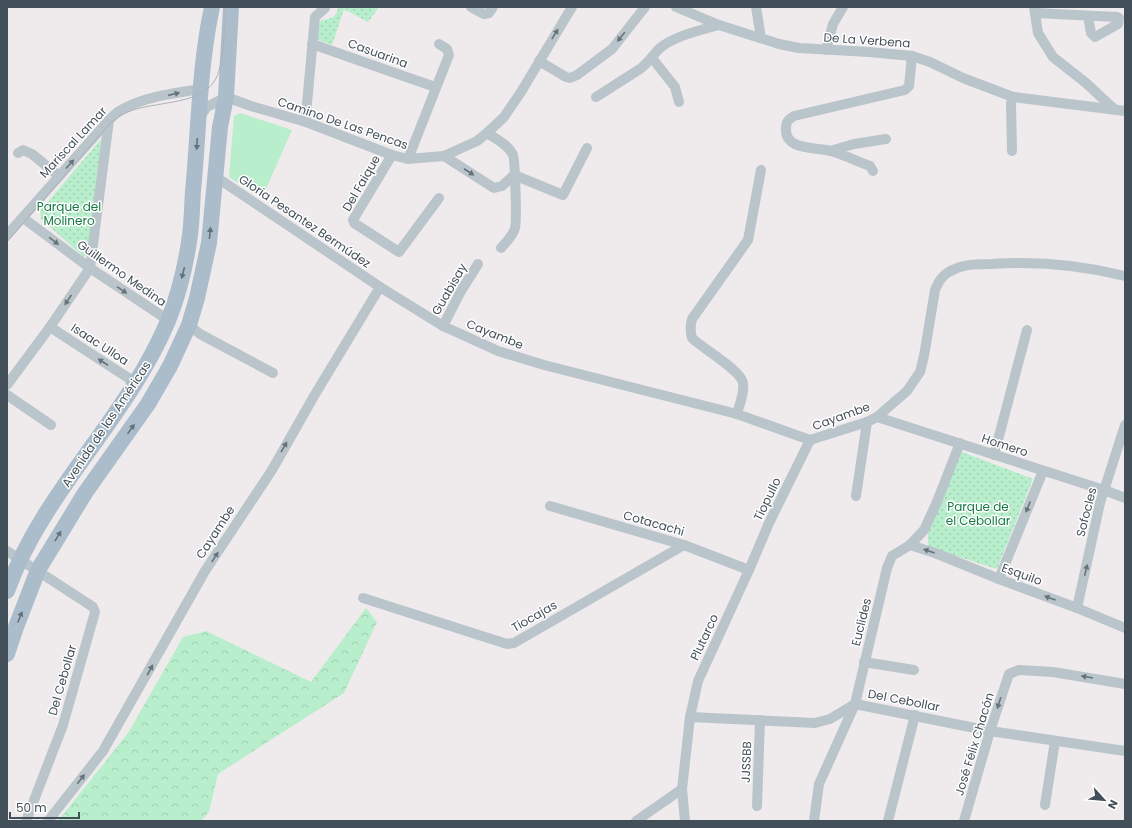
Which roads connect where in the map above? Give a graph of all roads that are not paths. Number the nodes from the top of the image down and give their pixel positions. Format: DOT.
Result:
graph roads {
  1 [pos="204,7"];
  2 [pos="212,7"];
  3 [pos="223,7"];
  4 [pos="231,7"];
  5 [pos="470,7"];
  6 [pos="493,7"];
  7 [pos="572,7"];
  8 [pos="645,7"];
  9 [pos="676,7"];
  10 [pos="756,7"];
  11 [pos="843,7"];
  12 [pos="325,8"];
  13 [pos="1035,10"];
  14 [pos="1088,16"];
  15 [pos="719,25"];
  16 [pos="206,35"];
  17 [pos="761,38"];
  18 [pos="312,44"];
  19 [pos="439,44"];
  20 [pos="826,50"];
  21 [pos="912,56"];
  22 [pos="652,58"];
  23 [pos="539,61"];
  24 [pos="435,87"];
  25 [pos="200,89"];
  26 [pos="1013,96"];
  27 [pos="596,97"];
  28 [pos="221,100"];
  29 [pos="678,102"];
  30 [pos="1114,109"];
  31 [pos="1125,111"];
  32 [pos="109,120"];
  33 [pos="198,122"];
  34 [pos="306,122"];
  35 [pos="487,133"];
  36 [pos="886,139"];
  37 [pos="587,148"];
  38 [pos="830,151"];
  39 [pos="1012,151"];
  40 [pos="18,153"];
  41 [pos="392,155"];
  42 [pos="444,156"];
  43 [pos="408,159"];
  44 [pos="761,170"];
  45 [pos="874,171"];
  46 [pos="514,175"];
  47 [pos="58,176"];
  48 [pos="216,177"];
  49 [pos="439,198"];
  50 [pos="22,219"];
  51 [pos="7,236"];
  52 [pos="501,248"];
  53 [pos="478,264"];
  54 [pos="90,268"];
  55 [pos="1125,276"];
  56 [pos="380,287"];
  57 [pos="168,320"];
  58 [pos="189,324"];
  59 [pos="443,326"];
  60 [pos="50,327"];
  61 [pos="1027,330"];
  62 [pos="273,373"];
  63 [pos="136,383"];
  64 [pos="7,385"];
  65 [pos="7,394"];
  66 [pos="737,414"];
  67 [pos="877,418"];
  68 [pos="867,422"];
  69 [pos="51,425"];
  70 [pos="1125,425"];
  71 [pos="810,440"];
  72 [pos="960,443"];
  73 [pos="994,455"];
  74 [pos="1043,470"];
  75 [pos="1104,490"];
  76 [pos="856,496"];
  77 [pos="1125,498"];
  78 [pos="550,506"];
  79 [pos="910,544"];
  80 [pos="684,545"];
  81 [pos="14,555"];
  82 [pos="38,570"];
  83 [pos="749,570"];
  84 [pos="999,579"];
  85 [pos="7,591"];
  86 [pos="363,598"];
  87 [pos="1077,608"];
  88 [pos="1125,628"];
  89 [pos="7,654"];
  90 [pos="864,662"];
  91 [pos="914,670"];
  92 [pos="1125,684"];
  93 [pos="856,704"];
  94 [pos="915,716"];
  95 [pos="690,717"];
  96 [pos="760,720"];
  97 [pos="990,731"];
  98 [pos="1055,741"];
  99 [pos="1125,751"];
  100 [pos="682,789"];
  101 [pos="1045,805"];
  102 [pos="757,806"];
  103 [pos="26,821"];
  104 [pos="48,821"];
  105 [pos="636,821"];
  106 [pos="685,821"];
  107 [pos="814,821"];
  108 [pos="888,821"];
  109 [pos="964,821"];
  1 -- 16 [label="main road, Avenida de las Américas"];
  2 -- 16 [label="main road, Avenida de las Américas"];
  3 -- 28 [label="main road"];
  4 -- 28 [label="main road, Avenida de las Américas"];
  5 -- 6 [label="street"];
  23 -- 7 [label="street, Camino De Las Pencas, one-way"];
  8 -- 23 [label="street, one-way"];
  9 -- 15 [label="street, De La Verbena"];
  10 -- 17 [label="street"];
  11 -- 20 [label="street"];
  12 -- 18 [label="street"];
  13 -- 14 [label="street"];
  13 -- 30 [label="street"];
  15 -- 17 [label="street, De La Verbena"];
  15 -- 22 [label="street"];
  16 -- 25 [label="main road, Avenida de las Américas"];
  17 -- 20 [label="street, De La Verbena"];
  18 -- 24 [label="street, Casuarina"];
  18 -- 34 [label="street"];
  19 -- 24 [label="street"];
  20 -- 21 [label="street, De La Verbena"];
  21 -- 26 [label="street, De La Verbena"];
  21 -- 38 [label="street"];
  22 -- 27 [label="street"];
  22 -- 29 [label="street"];
  23 -- 35 [label="street, Camino De Las Pencas"];
  24 -- 43 [label="street"];
  32 -- 25 [label="street, Mariscal Lamar, one-way"];
  25 -- 33 [label="main road, Avenida de las Américas"];
  26 -- 30 [label="street, De La Verbena"];
  26 -- 39 [label="street"];
  28 -- 33 [label="street"];
  28 -- 34 [label="street, Camino De Las Pencas"];
  28 -- 48 [label="main road, Avenida de las Américas"];
  30 -- 31 [label="street, De La Verbena"];
  47 -- 32 [label="street, Mariscal Lamar, one-way"];
  32 -- 54 [label="street"];
  33 -- 57 [label="main road, Avenida de las Américas, one-way"];
  34 -- 41 [label="street, Camino De Las Pencas"];
  35 -- 42 [label="street, Camino De Las Pencas"];
  35 -- 46 [label="street"];
  36 -- 38 [label="street"];
  37 -- 46 [label="street"];
  38 -- 45 [label="street"];
  40 -- 47 [label="street"];
  41 -- 43 [label="street, Camino De Las Pencas"];
  41 -- 49 [label="street, Del Faique"];
  42 -- 43 [label="street, Camino De Las Pencas"];
  42 -- 46 [label="street, one-way"];
  44 -- 66 [label="street"];
  46 -- 52 [label="street"];
  47 -- 50 [label="street, Mariscal Lamar"];
  48 -- 56 [label="street, Gloria Pesantez Bermúdez"];
  58 -- 48 [label="main road, Avenida de las Américas, one-way"];
  50 -- 51 [label="street, Mariscal Lamar"];
  50 -- 54 [label="street, Guillermo Medina, one-way"];
  53 -- 59 [label="street, Guabisay"];
  54 -- 57 [label="street, Guillermo Medina, one-way"];
  54 -- 60 [label="street, one-way"];
  55 -- 67 [label="street, Cayambe"];
  56 -- 59 [label="street, Cayambe"];
  104 -- 56 [label="street, Cayambe, one-way"];
  57 -- 63 [label="main road, Avenida de las Américas"];
  58 -- 62 [label="street"];
  82 -- 58 [label="main road, Avenida de las Américas, one-way"];
  59 -- 66 [label="street, Cayambe"];
  63 -- 60 [label="street, Isaac Ulloa, one-way"];
  60 -- 64 [label="street"];
  61 -- 73 [label="street"];
  63 -- 81 [label="main road, Avenida de las Américas"];
  65 -- 69 [label="street"];
  66 -- 71 [label="street, Cayambe"];
  67 -- 68 [label="street, Cayambe"];
  67 -- 72 [label="street, Homero"];
  68 -- 71 [label="street, Cayambe"];
  68 -- 76 [label="street"];
  70 -- 75 [label="street, Sofocles"];
  71 -- 83 [label="street, Tiopullo"];
  72 -- 73 [label="street, Homero"];
  72 -- 79 [label="street, Euclides"];
  73 -- 74 [label="street, Homero"];
  74 -- 75 [label="street, Homero"];
  74 -- 84 [label="street, one-way"];
  75 -- 77 [label="street, Homero"];
  87 -- 75 [label="street, Sofocles, one-way"];
  78 -- 80 [label="street, Cotacachi"];
  84 -- 79 [label="street, Esquilo, one-way"];
  79 -- 90 [label="street, Euclides"];
  80 -- 83 [label="street, Cotacachi"];
  80 -- 86 [label="street, Tiocajas"];
  81 -- 82 [label="street"];
  81 -- 85 [label="main road, Avenida de las Américas"];
  89 -- 82 [label="main road, Avenida de las Américas, one-way"];
  82 -- 103 [label="street, Del Cebollar"];
  83 -- 95 [label="street, Plutarco"];
  87 -- 84 [label="street, Esquilo, one-way"];
  87 -- 88 [label="street, Esquilo"];
  90 -- 91 [label="street"];
  90 -- 93 [label="street, Euclides"];
  92 -- 97 [label="street, José Félix Chacón, one-way"];
  93 -- 94 [label="street, Del Cebollar"];
  93 -- 96 [label="street, Del Cebollar"];
  93 -- 107 [label="street, Euclides"];
  94 -- 97 [label="street, Del Cebollar"];
  94 -- 108 [label="street"];
  95 -- 96 [label="street, Del Cebollar"];
  95 -- 100 [label="street"];
  96 -- 102 [label="street, JJSSBB"];
  97 -- 98 [label="street, Del Cebollar"];
  97 -- 109 [label="street, José Félix Chacón"];
  98 -- 99 [label="street, Del Cebollar"];
  98 -- 101 [label="street"];
  100 -- 105 [label="street"];
  100 -- 106 [label="street"];
}
